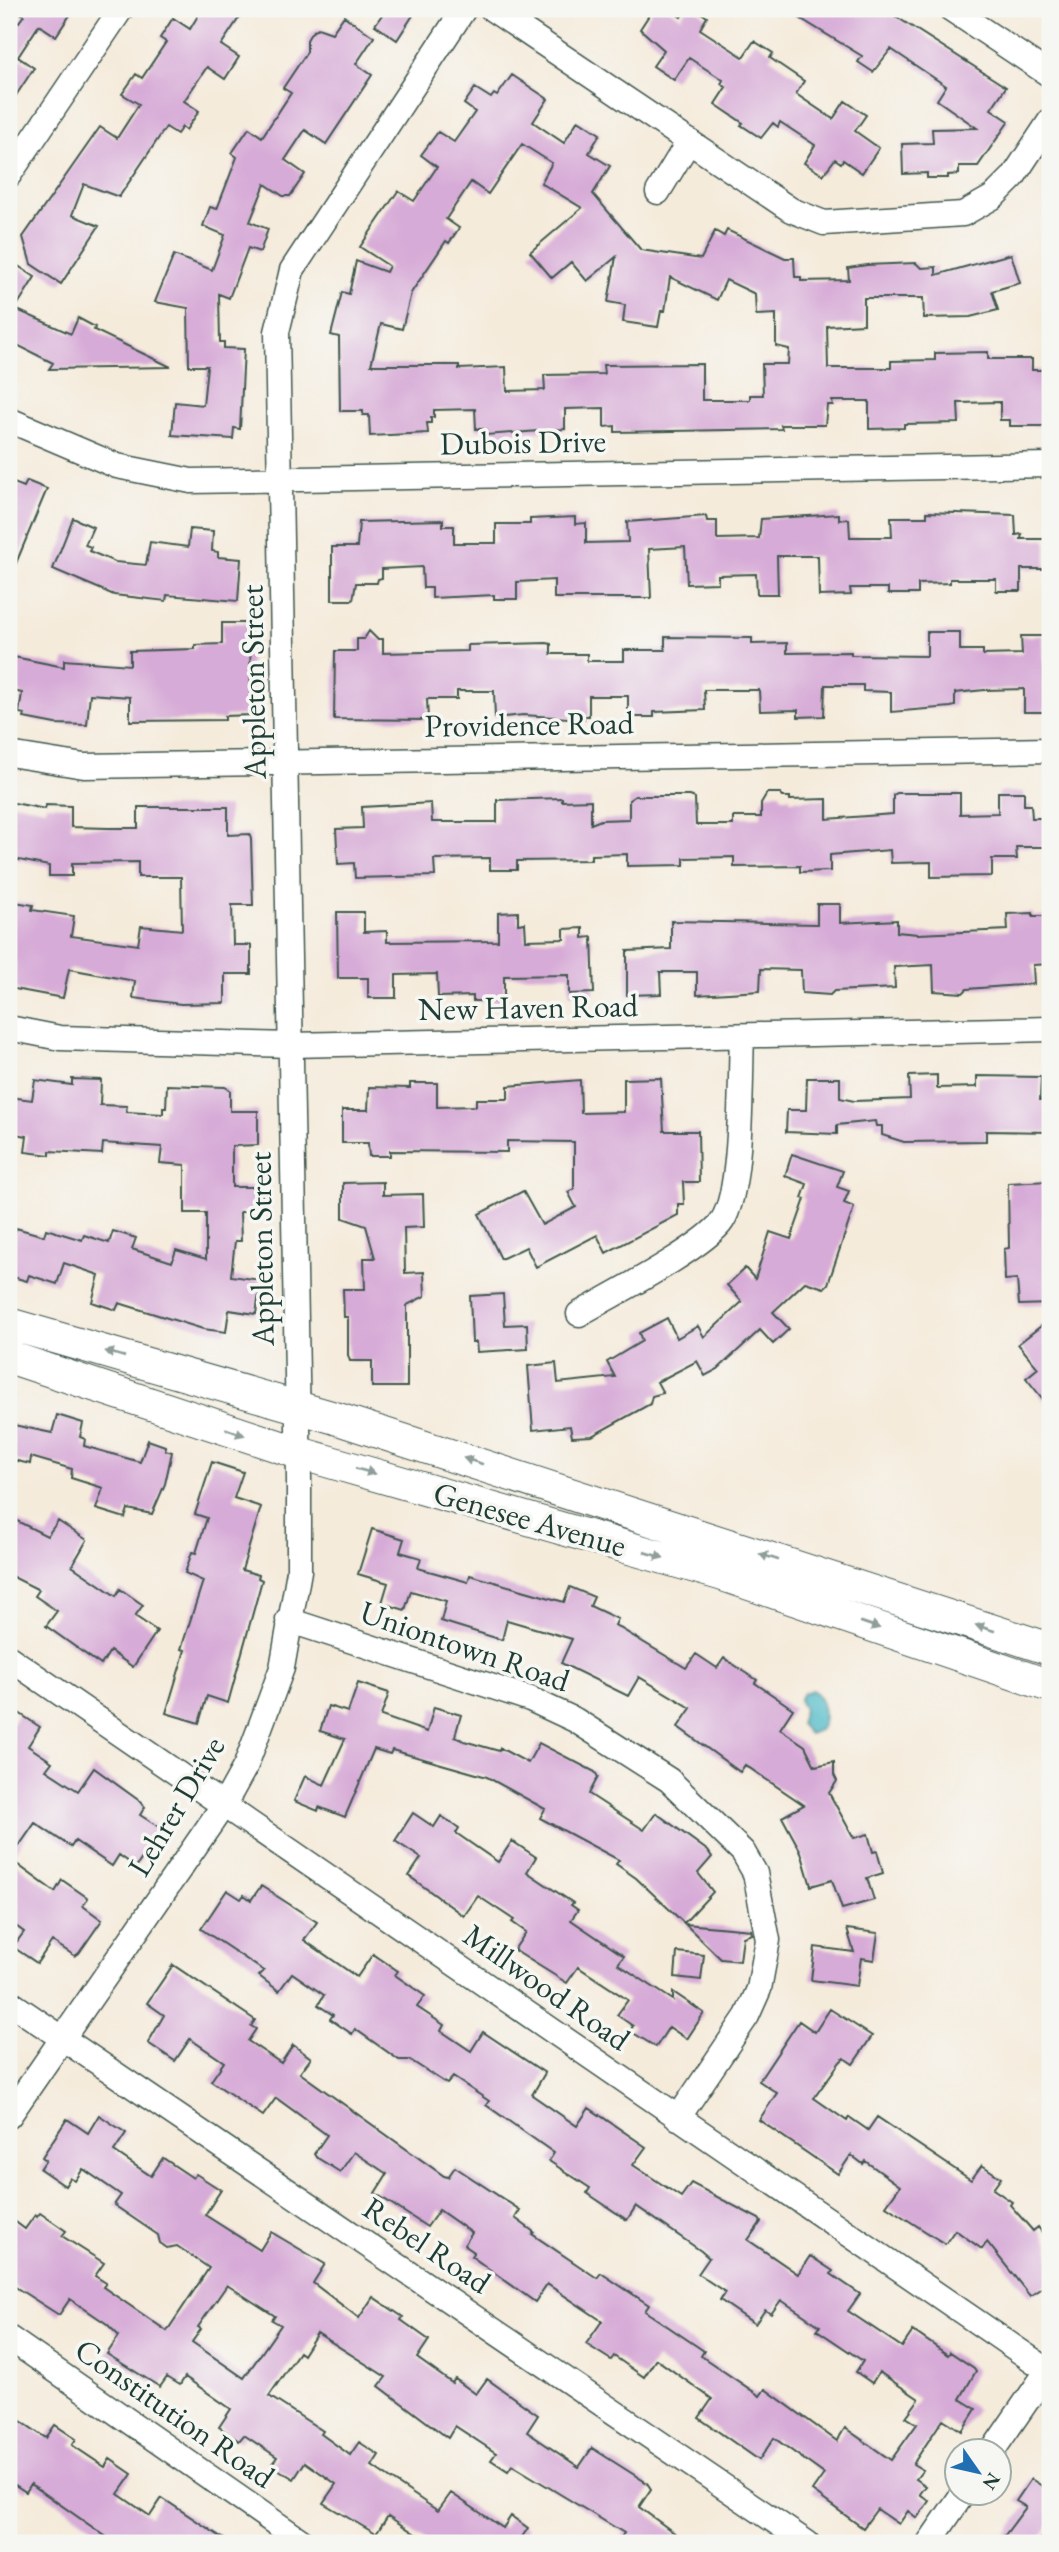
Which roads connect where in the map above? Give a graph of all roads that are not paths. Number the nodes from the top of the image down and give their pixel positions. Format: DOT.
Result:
graph roads {
  1 [pos="121,9"];
  2 [pos="464,9"];
  3 [pos="492,9"];
  4 [pos="951,9"];
  5 [pos="1050,75"];
  6 [pos="1050,121"];
  7 [pos="689,141"];
  8 [pos="9,175"];
  9 [pos="658,192"];
  10 [pos="9,419"];
  11 [pos="1050,464"];
  12 [pos="282,480"];
  13 [pos="1050,750"];
  14 [pos="9,754"];
  15 [pos="288,760"];
  16 [pos="9,1028"];
  17 [pos="1050,1029"];
  18 [pos="743,1036"];
  19 [pos="290,1045"];
  20 [pos="579,1314"];
  21 [pos="9,1324"];
  22 [pos="9,1357"];
  23 [pos="298,1408"];
  24 [pos="299,1453"];
  25 [pos="288,1620"];
  26 [pos="1050,1649"];
  27 [pos="9,1658"];
  28 [pos="1050,1686"];
  29 [pos="225,1804"];
  30 [pos="9,2002"];
  31 [pos="63,2038"];
  32 [pos="9,2116"];
  33 [pos="678,2118"];
  34 [pos="9,2338"];
  35 [pos="1049,2369"];
  36 [pos="1003,2436"];
  37 [pos="955,2506"];
  38 [pos="304,2543"];
  39 [pos="807,2543"];
  40 [pos="929,2543"];
  1 -- 8 [label="street"];
  2 -- 12 [label="street, Appleton Street"];
  3 -- 7 [label="street"];
  4 -- 5 [label="street"];
  6 -- 7 [label="street"];
  7 -- 9 [label="street"];
  10 -- 12 [label="street, Dubois Drive"];
  11 -- 12 [label="street, Dubois Drive"];
  12 -- 15 [label="street, Appleton Street"];
  13 -- 15 [label="street, Providence Road"];
  14 -- 15 [label="street, Providence Road"];
  15 -- 19 [label="street, Appleton Street"];
  16 -- 19 [label="street, New Haven Road"];
  17 -- 18 [label="street, New Haven Road"];
  18 -- 19 [label="street, New Haven Road"];
  18 -- 20 [label="street"];
  19 -- 23 [label="street, Appleton Street"];
  23 -- 21 [label="main road, Genesee Avenue, one-way"];
  22 -- 24 [label="main road, Genesee Avenue, one-way"];
  23 -- 24 [label="street, Lehrer Drive"];
  26 -- 23 [label="main road, Genesee Avenue, one-way"];
  24 -- 25 [label="street, Lehrer Drive"];
  24 -- 28 [label="main road, Genesee Avenue, one-way"];
  25 -- 29 [label="street, Lehrer Drive"];
  25 -- 33 [label="street, Uniontown Road"];
  27 -- 29 [label="street, Millwood Road"];
  29 -- 31 [label="street, Lehrer Drive"];
  29 -- 33 [label="street, Millwood Road"];
  30 -- 31 [label="street, Rebel Road"];
  31 -- 32 [label="street, Lehrer Drive"];
  31 -- 39 [label="street, Rebel Road"];
  33 -- 35 [label="street, Millwood Road"];
  34 -- 38 [label="street, Constitution Road"];
  35 -- 36 [label="street"];
  37 -- 40 [label="street"];
}
